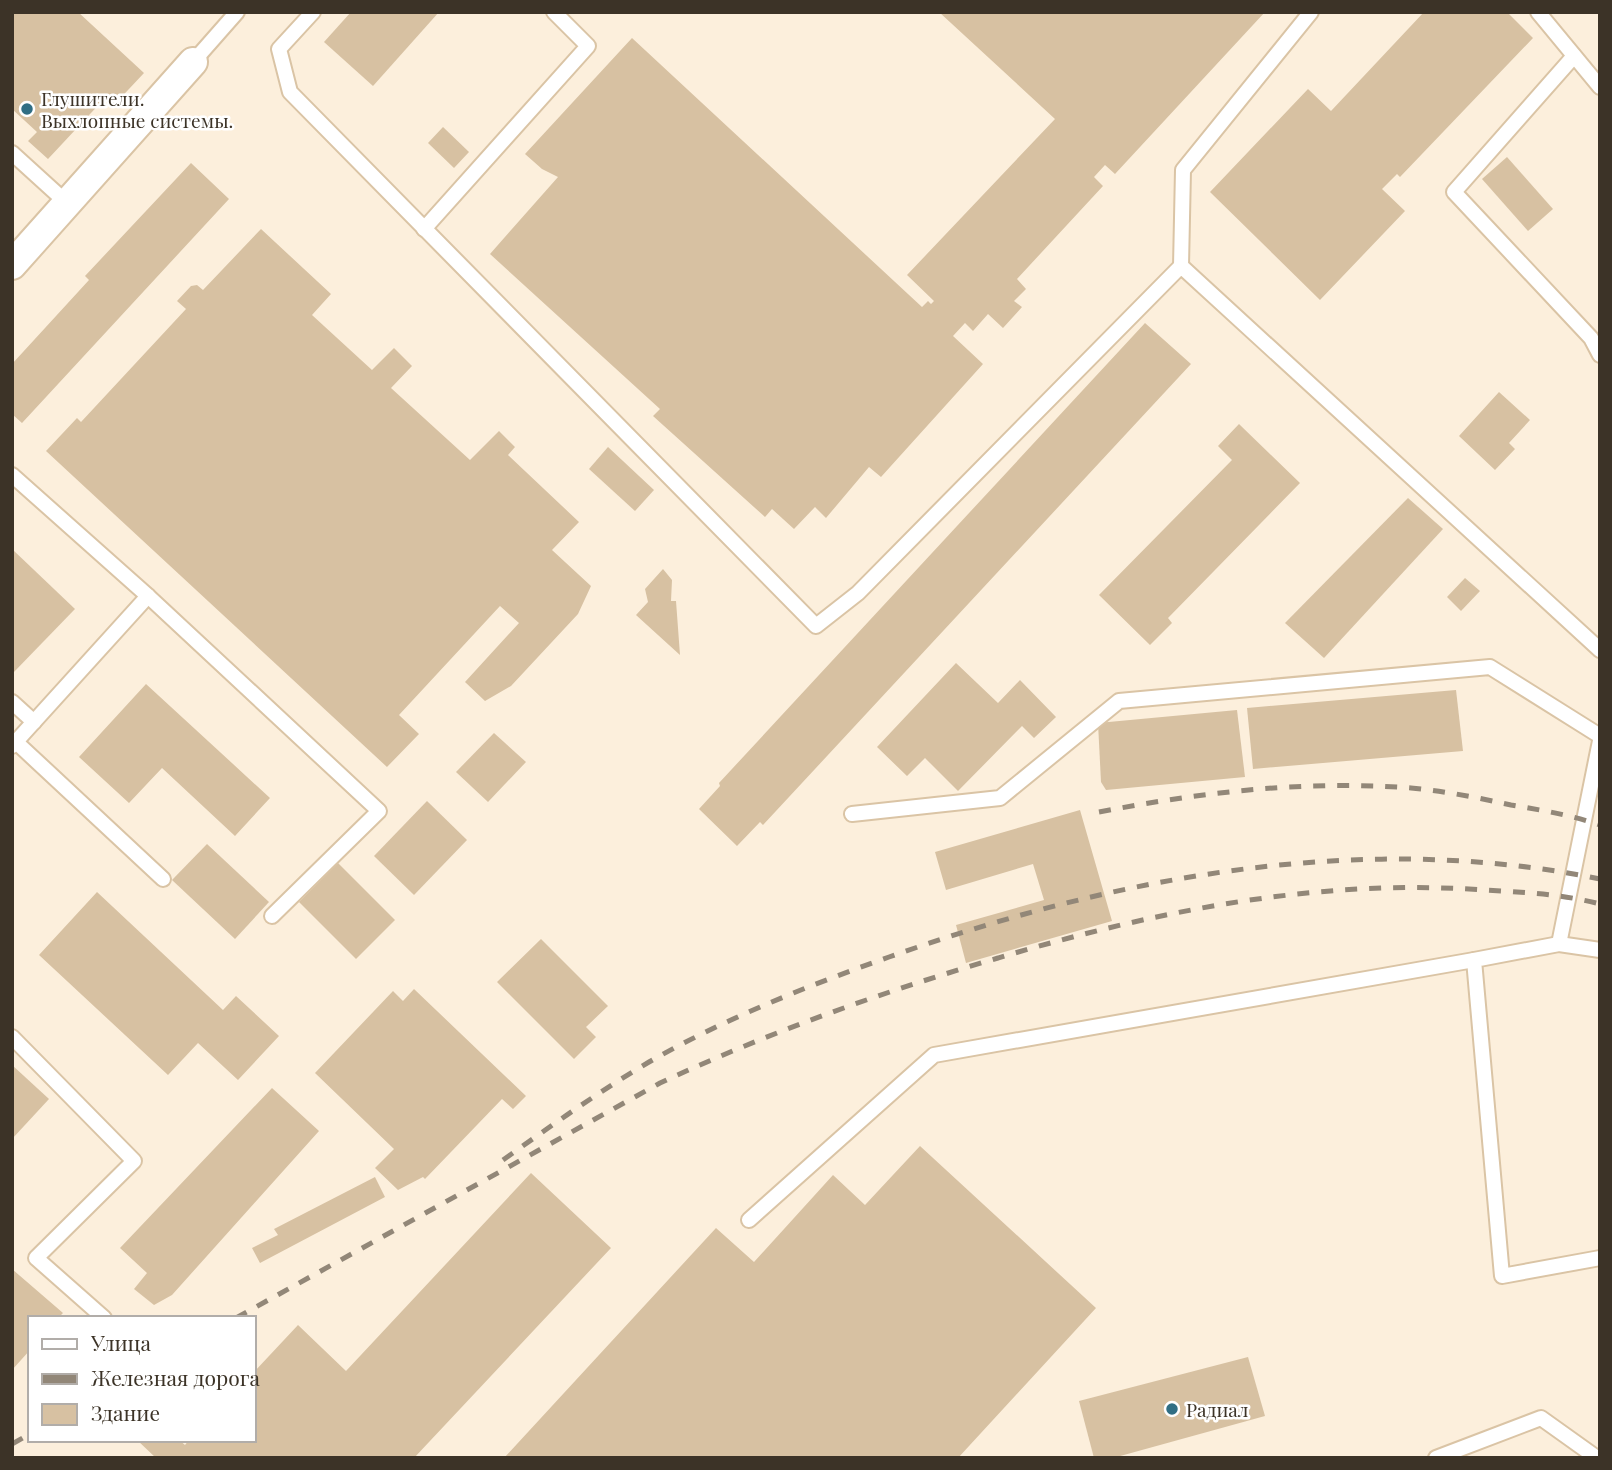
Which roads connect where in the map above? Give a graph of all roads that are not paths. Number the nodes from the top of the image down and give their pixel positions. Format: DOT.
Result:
graph roads {
  1 [pos="237,12"];
  2 [pos="313,12"];
  3 [pos="554,12"];
  4 [pos="1311,12"];
  5 [pos="1538,12"];
  6 [pos="1574,56"];
  7 [pos="193,62"];
  8 [pos="1600,87"];
  9 [pos="12,153"];
  10 [pos="67,203"];
  11 [pos="424,229"];
  12 [pos="12,265"];
  13 [pos="1181,266"];
  14 [pos="1600,355"];
  15 [pos="12,475"];
  16 [pos="148,596"];
  17 [pos="1600,650"];
  18 [pos="12,702"];
  19 [pos="34,722"];
  20 [pos="1600,739"];
  21 [pos="14,744"];
  22 [pos="852,814"];
  23 [pos="163,879"];
  24 [pos="272,916"];
  25 [pos="1559,944"];
  26 [pos="1600,950"];
  27 [pos="1474,960"];
  28 [pos="12,1037"];
  29 [pos="748,1220"];
  30 [pos="1600,1258"];
  31 [pos="102,1316"];
  32 [pos="1436,1458"];
  33 [pos="1598,1458"];
  1 -- 7 [label="lane"];
  2 -- 11 [label="lane"];
  3 -- 11 [label="lane"];
  4 -- 13 [label="lane"];
  5 -- 8 [label="lane"];
  6 -- 14 [label="lane"];
  7 -- 10 [label="street"];
  9 -- 10 [label="lane"];
  10 -- 12 [label="street"];
  11 -- 13 [label="lane"];
  13 -- 17 [label="lane"];
  15 -- 16 [label="lane"];
  16 -- 19 [label="lane"];
  16 -- 24 [label="lane"];
  18 -- 19 [label="lane"];
  19 -- 21 [label="lane"];
  20 -- 22 [label="lane"];
  20 -- 25 [label="lane"];
  21 -- 23 [label="lane"];
  25 -- 26 [label="lane"];
  25 -- 27 [label="lane"];
  27 -- 29 [label="lane"];
  27 -- 30 [label="lane"];
  28 -- 31 [label="lane"];
  32 -- 33 [label="lane"];
}
